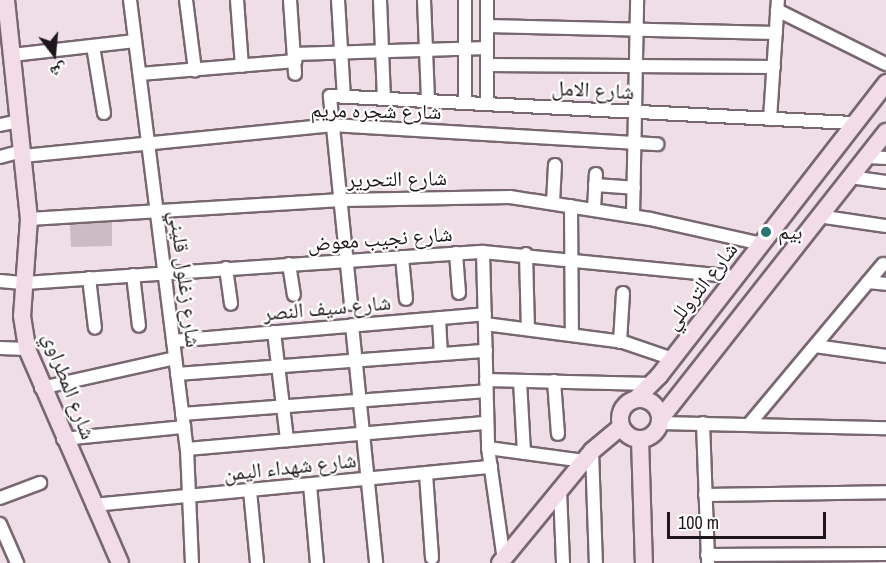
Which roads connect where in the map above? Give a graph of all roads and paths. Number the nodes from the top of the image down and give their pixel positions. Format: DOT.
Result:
graph roads {
  1 [pos="6,0"];
  2 [pos="130,0"];
  3 [pos="186,0"];
  4 [pos="237,0"];
  5 [pos="291,0"];
  6 [pos="338,0"];
  7 [pos="380,0"];
  8 [pos="424,0"];
  9 [pos="465,0"];
  10 [pos="487,0"];
  11 [pos="637,0"];
  12 [pos="777,5"];
  13 [pos="487,26"];
  14 [pos="637,29"];
  15 [pos="776,33"];
  16 [pos="135,41"];
  17 [pos="93,46"];
  18 [pos="426,48"];
  19 [pos="465,48"];
  20 [pos="487,48"];
  21 [pos="382,49"];
  22 [pos="341,51"];
  23 [pos="12,55"];
  24 [pos="294,57"];
  25 [pos="886,64"];
  26 [pos="487,65"];
  27 [pos="242,66"];
  28 [pos="637,66"];
  29 [pos="774,67"];
  30 [pos="195,69"];
  31 [pos="140,74"];
  32 [pos="296,74"];
  33 [pos="886,83"];
  34 [pos="344,97"];
  35 [pos="384,99"];
  36 [pos="428,101"];
  37 [pos="465,103"];
  38 [pos="488,104"];
  39 [pos="637,112"];
  40 [pos="104,113"];
  41 [pos="770,118"];
  42 [pos="19,121"];
  43 [pos="853,123"];
  44 [pos="0,125"];
  45 [pos="333,125"];
  46 [pos="886,132"];
  47 [pos="148,144"];
  48 [pos="636,144"];
  49 [pos="657,144"];
  50 [pos="23,154"];
  51 [pos="0,157"];
  52 [pos="867,157"];
  53 [pos="886,158"];
  54 [pos="555,165"];
  55 [pos="850,177"];
  56 [pos="886,182"];
  57 [pos="634,188"];
  58 [pos="341,200"];
  59 [pos="554,203"];
  60 [pos="570,206"];
  61 [pos="594,210"];
  62 [pos="157,212"];
  63 [pos="633,216"];
  64 [pos="818,216"];
  65 [pos="29,219"];
  66 [pos="886,226"];
  67 [pos="762,244"];
  68 [pos="483,252"];
  69 [pos="456,253"];
  70 [pos="526,254"];
  71 [pos="402,256"];
  72 [pos="572,258"];
  73 [pos="347,260"];
  74 [pos="289,264"];
  75 [pos="883,264"];
  76 [pos="226,268"];
  77 [pos="164,273"];
  78 [pos="133,275"];
  79 [pos="737,277"];
  80 [pos="88,278"];
  81 [pos="0,280"];
  82 [pos="868,282"];
  83 [pos="25,283"];
  84 [pos="886,284"];
  85 [pos="459,293"];
  86 [pos="623,293"];
  87 [pos="294,295"];
  88 [pos="406,299"];
  89 [pos="231,304"];
  90 [pos="351,304"];
  91 [pos="439,318"];
  92 [pos="485,319"];
  93 [pos="352,325"];
  94 [pos="139,326"];
  95 [pos="95,328"];
  96 [pos="528,329"];
  97 [pos="274,332"];
  98 [pos="572,335"];
  99 [pos="173,340"];
  100 [pos="620,342"];
  101 [pos="815,346"];
  102 [pos="0,348"];
  103 [pos="27,349"];
  104 [pos="486,351"];
  105 [pos="441,354"];
  106 [pos="886,357"];
  107 [pos="175,358"];
  108 [pos="673,358"];
  109 [pos="355,361"];
  110 [pos="278,367"];
  111 [pos="177,374"];
  112 [pos="520,381"];
  113 [pos="554,381"];
  114 [pos="651,384"];
  115 [pos="486,385"];
  116 [pos="41,388"];
  117 [pos="636,399"];
  118 [pos="359,400"];
  119 [pos="283,406"];
  120 [pos="183,420"];
  121 [pos="660,421"];
  122 [pos="751,422"];
  123 [pos="487,423"];
  124 [pos="703,423"];
  125 [pos="621,427"];
  126 [pos="886,428"];
  127 [pos="362,434"];
  128 [pos="558,434"];
  129 [pos="63,439"];
  130 [pos="640,439"];
  131 [pos="287,440"];
  132 [pos="488,448"];
  133 [pos="187,449"];
  134 [pos="524,453"];
  135 [pos="588,456"];
  136 [pos="491,467"];
  137 [pos="426,474"];
  138 [pos="366,479"];
  139 [pos="40,483"];
  140 [pos="310,485"];
  141 [pos="250,490"];
  142 [pos="560,491"];
  143 [pos="886,492"];
  144 [pos="705,495"];
  145 [pos="191,496"];
  146 [pos="0,498"];
  147 [pos="93,504"];
  148 [pos="0,524"];
  149 [pos="886,554"];
  150 [pos="432,558"];
  151 [pos="707,559"];
  152 [pos="503,561"];
  153 [pos="17,563"];
  154 [pos="120,563"];
  155 [pos="192,563"];
  156 [pos="257,563"];
  157 [pos="317,563"];
  158 [pos="376,563"];
  159 [pos="563,563"];
  160 [pos="596,563"];
  161 [pos="644,563"];
  1 -- 23 [label="street, شارع المطراوي"];
  2 -- 16 [label="street, شارع زغلول قليني"];
  3 -- 30 [label="street"];
  4 -- 27 [label="street"];
  5 -- 24 [label="street"];
  6 -- 22 [label="street"];
  7 -- 21 [label="street"];
  8 -- 18 [label="street"];
  9 -- 19 [label="street"];
  10 -- 13 [label="street"];
  11 -- 14 [label="street"];
  12 -- 15 [label="street"];
  12 -- 25 [label="street"];
  13 -- 14 [label="street"];
  13 -- 20 [label="street"];
  14 -- 15 [label="street"];
  14 -- 28 [label="street"];
  15 -- 29 [label="street"];
  16 -- 17 [label="street"];
  16 -- 31 [label="street, شارع زغلول قليني"];
  17 -- 23 [label="street"];
  17 -- 40 [label="street"];
  18 -- 19 [label="street"];
  18 -- 21 [label="street"];
  18 -- 36 [label="street"];
  19 -- 20 [label="street"];
  19 -- 37 [label="street"];
  20 -- 26 [label="street"];
  21 -- 22 [label="street"];
  21 -- 35 [label="street"];
  22 -- 24 [label="street"];
  22 -- 34 [label="street"];
  23 -- 42 [label="street, شارع المطراوي"];
  24 -- 27 [label="street"];
  24 -- 32 [label="street"];
  26 -- 28 [label="street"];
  26 -- 38 [label="street"];
  27 -- 30 [label="street"];
  28 -- 29 [label="street"];
  28 -- 39 [label="street"];
  29 -- 41 [label="street"];
  30 -- 31 [label="street"];
  31 -- 47 [label="street, شارع زغلول قليني"];
  33 -- 43 [label="street, شارع التروللي"];
  34 -- 35 [label="street, شارع الامل"];
  34 -- 45 [label="street, شارع الامل"];
  35 -- 36 [label="street, شارع الامل"];
  36 -- 37 [label="street, شارع الامل"];
  37 -- 38 [label="street, شارع الامل"];
  38 -- 39 [label="street, شارع الامل"];
  39 -- 41 [label="street, شارع الامل"];
  39 -- 48 [label="street"];
  41 -- 43 [label="street, شارع الامل"];
  42 -- 44 [label="street"];
  42 -- 50 [label="street, شارع المطراوي"];
  43 -- 67 [label="street, شارع التروللي"];
  45 -- 47 [label="street, شارع شجره مريم"];
  45 -- 48 [label="street, شارع شجره مريم"];
  45 -- 58 [label="street"];
  46 -- 52 [label="street"];
  47 -- 50 [label="street, شارع شجره مريم"];
  47 -- 62 [label="street, شارع زغلول قليني"];
  48 -- 49 [label="street, شارع شجره مريم"];
  48 -- 57 [label="street"];
  50 -- 51 [label="street, شارع شجره مريم"];
  50 -- 65 [label="street, شارع المطراوي"];
  52 -- 53 [label="street"];
  52 -- 55 [label="street"];
  54 -- 59 [label="street"];
  55 -- 56 [label="street"];
  55 -- 64 [label="street"];
  57 -- 61 [label="street"];
  57 -- 63 [label="street"];
  58 -- 59 [label="street, شارع التحرير"];
  58 -- 62 [label="street, شارع التحرير"];
  58 -- 73 [label="street"];
  59 -- 60 [label="street, شارع التحرير"];
  60 -- 61 [label="street, شارع التحرير"];
  60 -- 72 [label="street"];
  61 -- 63 [label="street, شارع التحرير"];
  62 -- 65 [label="street, شارع التحرير"];
  62 -- 77 [label="street, شارع زغلول قليني"];
  63 -- 67 [label="street, شارع التحرير"];
  64 -- 66 [label="street"];
  64 -- 121 [label="street"];
  65 -- 83 [label="street, شارع المطراوي"];
  67 -- 79 [label="street, شارع التروللي"];
  68 -- 69 [label="street, شارع نجيب معوض"];
  68 -- 70 [label="street, شارع نجيب معوض"];
  68 -- 92 [label="street"];
  69 -- 71 [label="street, شارع نجيب معوض"];
  69 -- 85 [label="street"];
  70 -- 72 [label="street, شارع نجيب معوض"];
  70 -- 96 [label="street"];
  71 -- 73 [label="street, شارع نجيب معوض"];
  71 -- 88 [label="street"];
  72 -- 79 [label="street, شارع نجيب معوض"];
  72 -- 98 [label="street"];
  73 -- 74 [label="street, شارع نجيب معوض"];
  73 -- 90 [label="street"];
  74 -- 76 [label="street, شارع نجيب معوض"];
  74 -- 87 [label="street"];
  75 -- 82 [label="street"];
  76 -- 77 [label="street, شارع نجيب معوض"];
  76 -- 89 [label="street"];
  77 -- 78 [label="street, شارع نجيب معوض"];
  77 -- 99 [label="street, شارع زغلول قليني"];
  78 -- 80 [label="street, شارع نجيب معوض"];
  78 -- 94 [label="street"];
  79 -- 108 [label="street, شارع التروللي"];
  80 -- 83 [label="street, شارع نجيب معوض"];
  80 -- 95 [label="street"];
  81 -- 83 [label="street, شارع نجيب معوض"];
  82 -- 84 [label="street"];
  82 -- 101 [label="street"];
  83 -- 103 [label="street, شارع المطراوي"];
  86 -- 100 [label="street"];
  91 -- 92 [label="street, شارع سيف النصر"];
  91 -- 93 [label="street, شارع سيف النصر"];
  91 -- 105 [label="street"];
  92 -- 96 [label="street, شارع سيف النصر"];
  92 -- 104 [label="street"];
  93 -- 97 [label="street, شارع سيف النصر"];
  93 -- 109 [label="street"];
  96 -- 98 [label="street, شارع سيف النصر"];
  97 -- 99 [label="street, شارع سيف النصر"];
  97 -- 110 [label="street"];
  98 -- 100 [label="street, شارع سيف النصر"];
  99 -- 107 [label="street, شارع زغلول قليني"];
  100 -- 108 [label="street, شارع سيف النصر"];
  101 -- 106 [label="street"];
  101 -- 122 [label="street"];
  102 -- 103 [label="street"];
  103 -- 116 [label="street, شارع المطراوي"];
  104 -- 105 [label="street"];
  104 -- 115 [label="street"];
  105 -- 109 [label="street"];
  107 -- 111 [label="street, شارع زغلول قليني"];
  107 -- 116 [label="street"];
  108 -- 114 [label="street, شارع التروللي"];
  109 -- 110 [label="street"];
  109 -- 118 [label="street"];
  110 -- 111 [label="street"];
  110 -- 119 [label="street"];
  111 -- 120 [label="street, شارع زغلول قليني"];
  112 -- 113 [label="street"];
  112 -- 115 [label="street"];
  112 -- 134 [label="street"];
  113 -- 114 [label="street"];
  113 -- 128 [label="street"];
  114 -- 117 [label="street, شارع التروللي"];
  115 -- 118 [label="street"];
  115 -- 123 [label="street"];
  116 -- 129 [label="street, شارع المطراوي"];
  117 -- 121 [label="street"];
  117 -- 125 [label="street"];
  118 -- 119 [label="street"];
  118 -- 127 [label="street"];
  119 -- 120 [label="street"];
  119 -- 131 [label="street"];
  120 -- 129 [label="street"];
  120 -- 133 [label="street, شارع زغلول قليني"];
  121 -- 124 [label="street"];
  121 -- 130 [label="street"];
  122 -- 124 [label="street"];
  122 -- 126 [label="street"];
  123 -- 127 [label="street"];
  123 -- 132 [label="street"];
  124 -- 144 [label="street"];
  125 -- 130 [label="street"];
  125 -- 135 [label="street"];
  127 -- 131 [label="street"];
  127 -- 138 [label="street"];
  129 -- 147 [label="street, شارع المطراوي"];
  130 -- 161 [label="street"];
  131 -- 133 [label="street"];
  132 -- 134 [label="street"];
  132 -- 136 [label="street"];
  133 -- 145 [label="street, شارع زغلول قليني"];
  134 -- 135 [label="street"];
  135 -- 142 [label="street"];
  135 -- 160 [label="street"];
  136 -- 137 [label="street, شارع شهداء اليمن"];
  136 -- 152 [label="street"];
  137 -- 138 [label="street, شارع شهداء اليمن"];
  137 -- 150 [label="street"];
  138 -- 140 [label="street, شارع شهداء اليمن"];
  138 -- 158 [label="street"];
  139 -- 146 [label="street"];
  140 -- 141 [label="street, شارع شهداء اليمن"];
  140 -- 157 [label="street"];
  141 -- 145 [label="street, شارع شهداء اليمن"];
  141 -- 156 [label="street"];
  142 -- 152 [label="street"];
  142 -- 159 [label="street"];
  143 -- 144 [label="street"];
  144 -- 151 [label="street"];
  145 -- 147 [label="street, شارع شهداء اليمن"];
  145 -- 155 [label="street, شارع زغلول قليني"];
  147 -- 154 [label="street, شارع المطراوي"];
  148 -- 153 [label="street"];
  149 -- 151 [label="street"];
}
